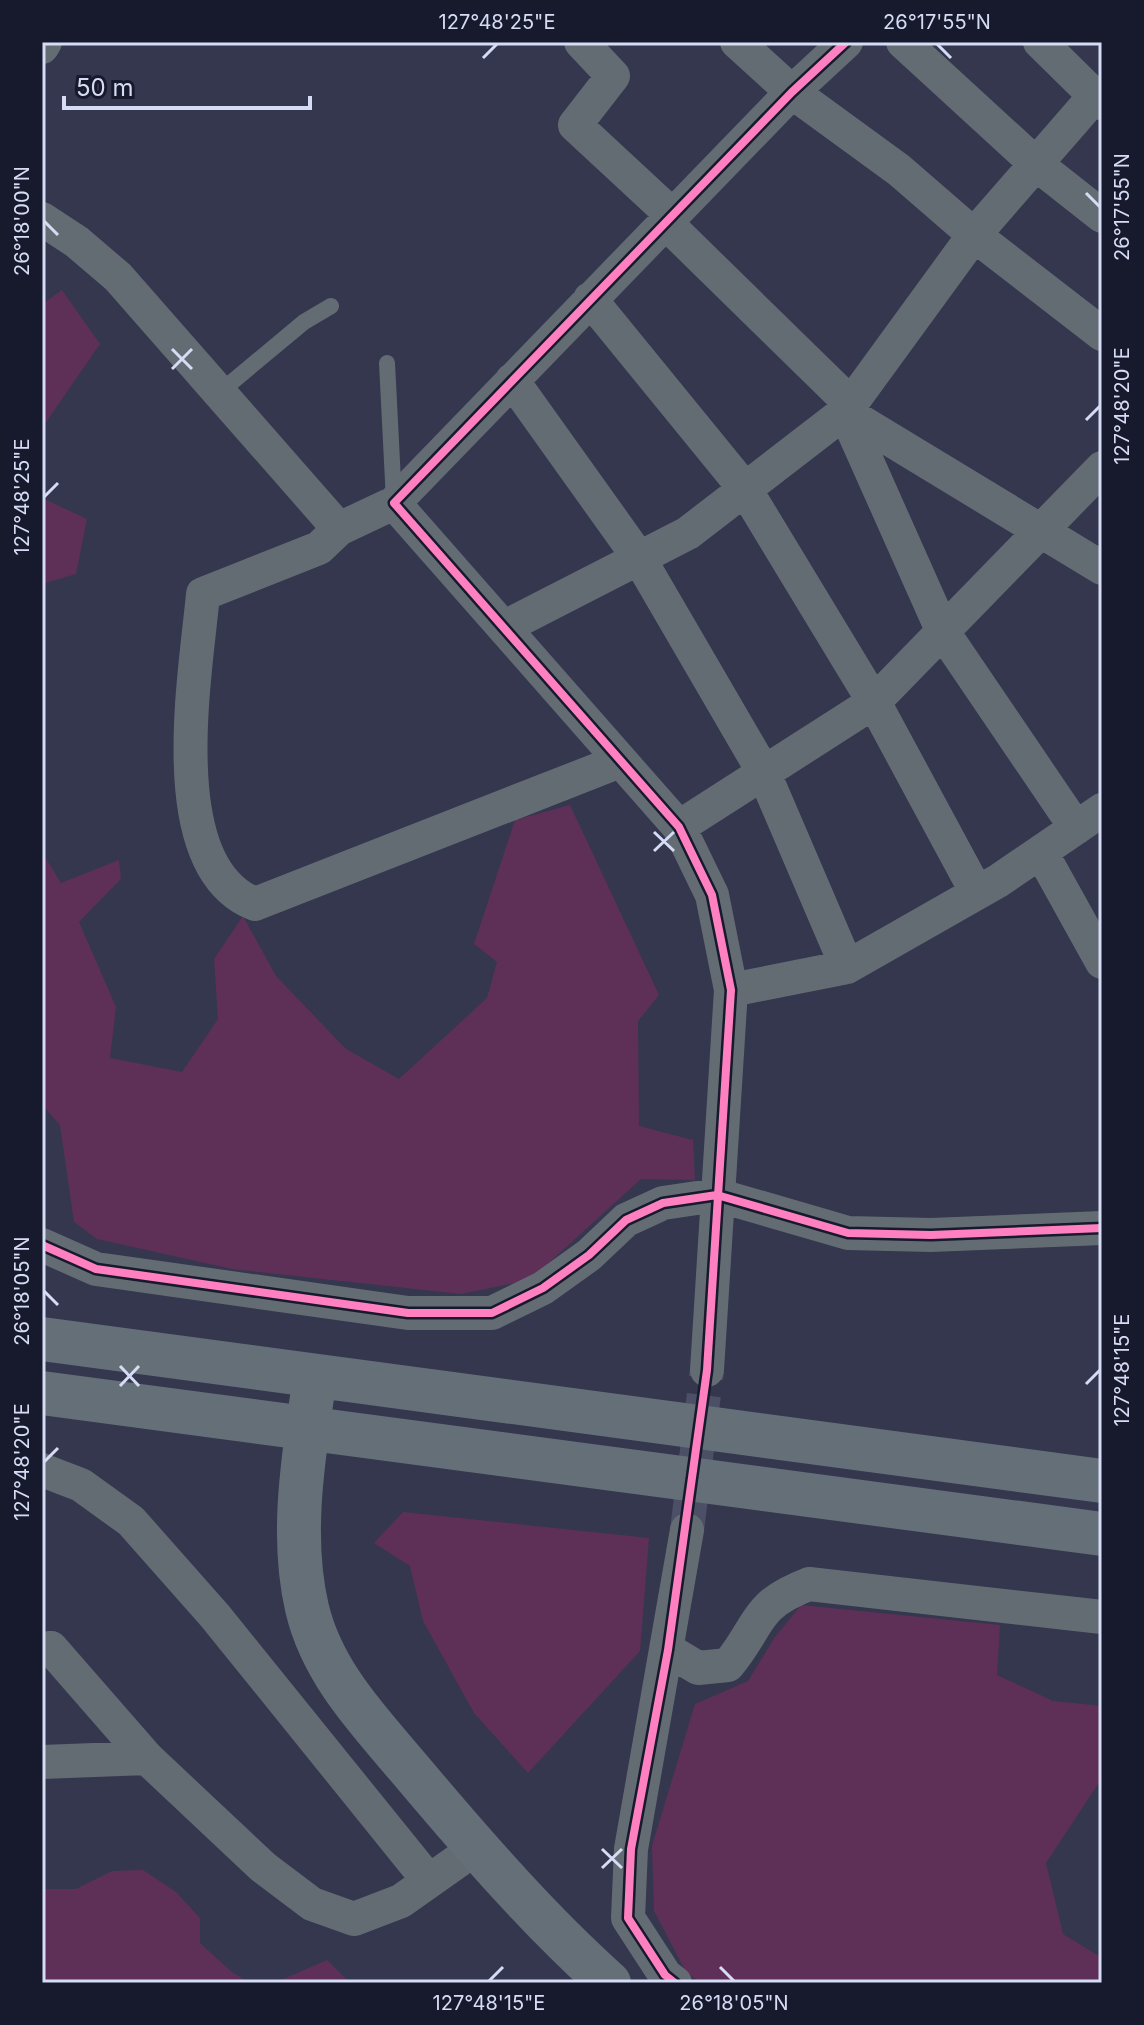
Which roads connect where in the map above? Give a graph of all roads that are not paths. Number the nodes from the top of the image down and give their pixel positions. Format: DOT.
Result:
graph roads {
  1 [pos="581,42"];
  2 [pos="737,42"];
  3 [pos="846,42"];
  4 [pos="903,42"];
  5 [pos="1040,42"];
  6 [pos="792,92"];
  7 [pos="1098,100"];
  8 [pos="1036,164"];
  9 [pos="1102,216"];
  10 [pos="669,218"];
  11 [pos="42,219"];
  12 [pos="974,235"];
  13 [pos="590,299"];
  14 [pos="331,306"];
  15 [pos="1102,334"];
  16 [pos="387,363"];
  17 [pos="512,380"];
  18 [pos="220,392"];
  19 [pos="848,408"];
  20 [pos="1102,468"];
  21 [pos="745,489"];
  22 [pos="394,503"];
  23 [pos="339,529"];
  24 [pos="1038,531"];
  25 [pos="639,558"];
  26 [pos="1102,568"];
  27 [pos="505,627"];
  28 [pos="943,632"];
  29 [pos="874,702"];
  30 [pos="620,761"];
  31 [pos="763,771"];
  32 [pos="1089,819"];
  33 [pos="679,827"];
  34 [pos="1041,852"];
  35 [pos="977,893"];
  36 [pos="1102,962"];
  37 [pos="847,967"];
  38 [pos="731,990"];
  39 [pos="717,1195"];
  40 [pos="1102,1228"];
  41 [pos="42,1245"];
  42 [pos="42,1339"];
  43 [pos="707,1370"];
  44 [pos="315,1377"];
  45 [pos="42,1393"];
  46 [pos="308,1427"];
  47 [pos="42,1470"];
  48 [pos="1102,1481"];
  49 [pos="687,1530"];
  50 [pos="1102,1534"];
  51 [pos="1102,1617"];
  52 [pos="42,1649"];
  53 [pos="668,1650"];
  54 [pos="147,1758"];
  55 [pos="42,1762"];
  56 [pos="476,1848"];
  57 [pos="429,1881"];
  58 [pos="609,1983"];
  59 [pos="675,1983"];
  1 -- 10 [label="street"];
  2 -- 6 [label="street"];
  3 -- 6 [label="street"];
  4 -- 8 [label="street"];
  5 -- 7 [label="street"];
  6 -- 10 [label="street"];
  6 -- 12 [label="street"];
  7 -- 8 [label="street"];
  8 -- 9 [label="street"];
  8 -- 12 [label="street"];
  10 -- 13 [label="street"];
  10 -- 19 [label="street"];
  11 -- 18 [label="street"];
  12 -- 15 [label="street"];
  12 -- 19 [label="street"];
  13 -- 17 [label="street"];
  13 -- 21 [label="street"];
  14 -- 18 [label="lane"];
  16 -- 22 [label="lane"];
  17 -- 22 [label="street"];
  17 -- 25 [label="street"];
  18 -- 23 [label="street"];
  19 -- 21 [label="street"];
  19 -- 24 [label="street"];
  19 -- 28 [label="street"];
  20 -- 24 [label="street"];
  21 -- 25 [label="street"];
  21 -- 29 [label="street"];
  22 -- 23 [label="street"];
  22 -- 27 [label="street"];
  23 -- 30 [label="street"];
  24 -- 26 [label="street"];
  24 -- 28 [label="street"];
  25 -- 27 [label="street"];
  25 -- 31 [label="street"];
  27 -- 30 [label="street"];
  28 -- 29 [label="street"];
  28 -- 32 [label="street"];
  29 -- 31 [label="street"];
  29 -- 35 [label="street"];
  30 -- 33 [label="street"];
  31 -- 33 [label="street"];
  31 -- 37 [label="street"];
  32 -- 34 [label="street"];
  33 -- 38 [label="street"];
  34 -- 35 [label="street"];
  34 -- 36 [label="street"];
  35 -- 37 [label="street"];
  37 -- 38 [label="street"];
  38 -- 39 [label="street"];
  39 -- 40 [label="street"];
  39 -- 41 [label="street"];
  39 -- 43 [label="street"];
  42 -- 44 [label="main road"];
  44 -- 46 [label="main road"];
  44 -- 48 [label="main road"];
  45 -- 46 [label="main road"];
  46 -- 50 [label="main road"];
  46 -- 56 [label="main road"];
  47 -- 57 [label="street"];
  49 -- 53 [label="street"];
  51 -- 53 [label="street"];
  52 -- 54 [label="street"];
  53 -- 59 [label="street"];
  54 -- 55 [label="street"];
  54 -- 57 [label="street"];
  56 -- 57 [label="street"];
  56 -- 58 [label="main road"];
}
